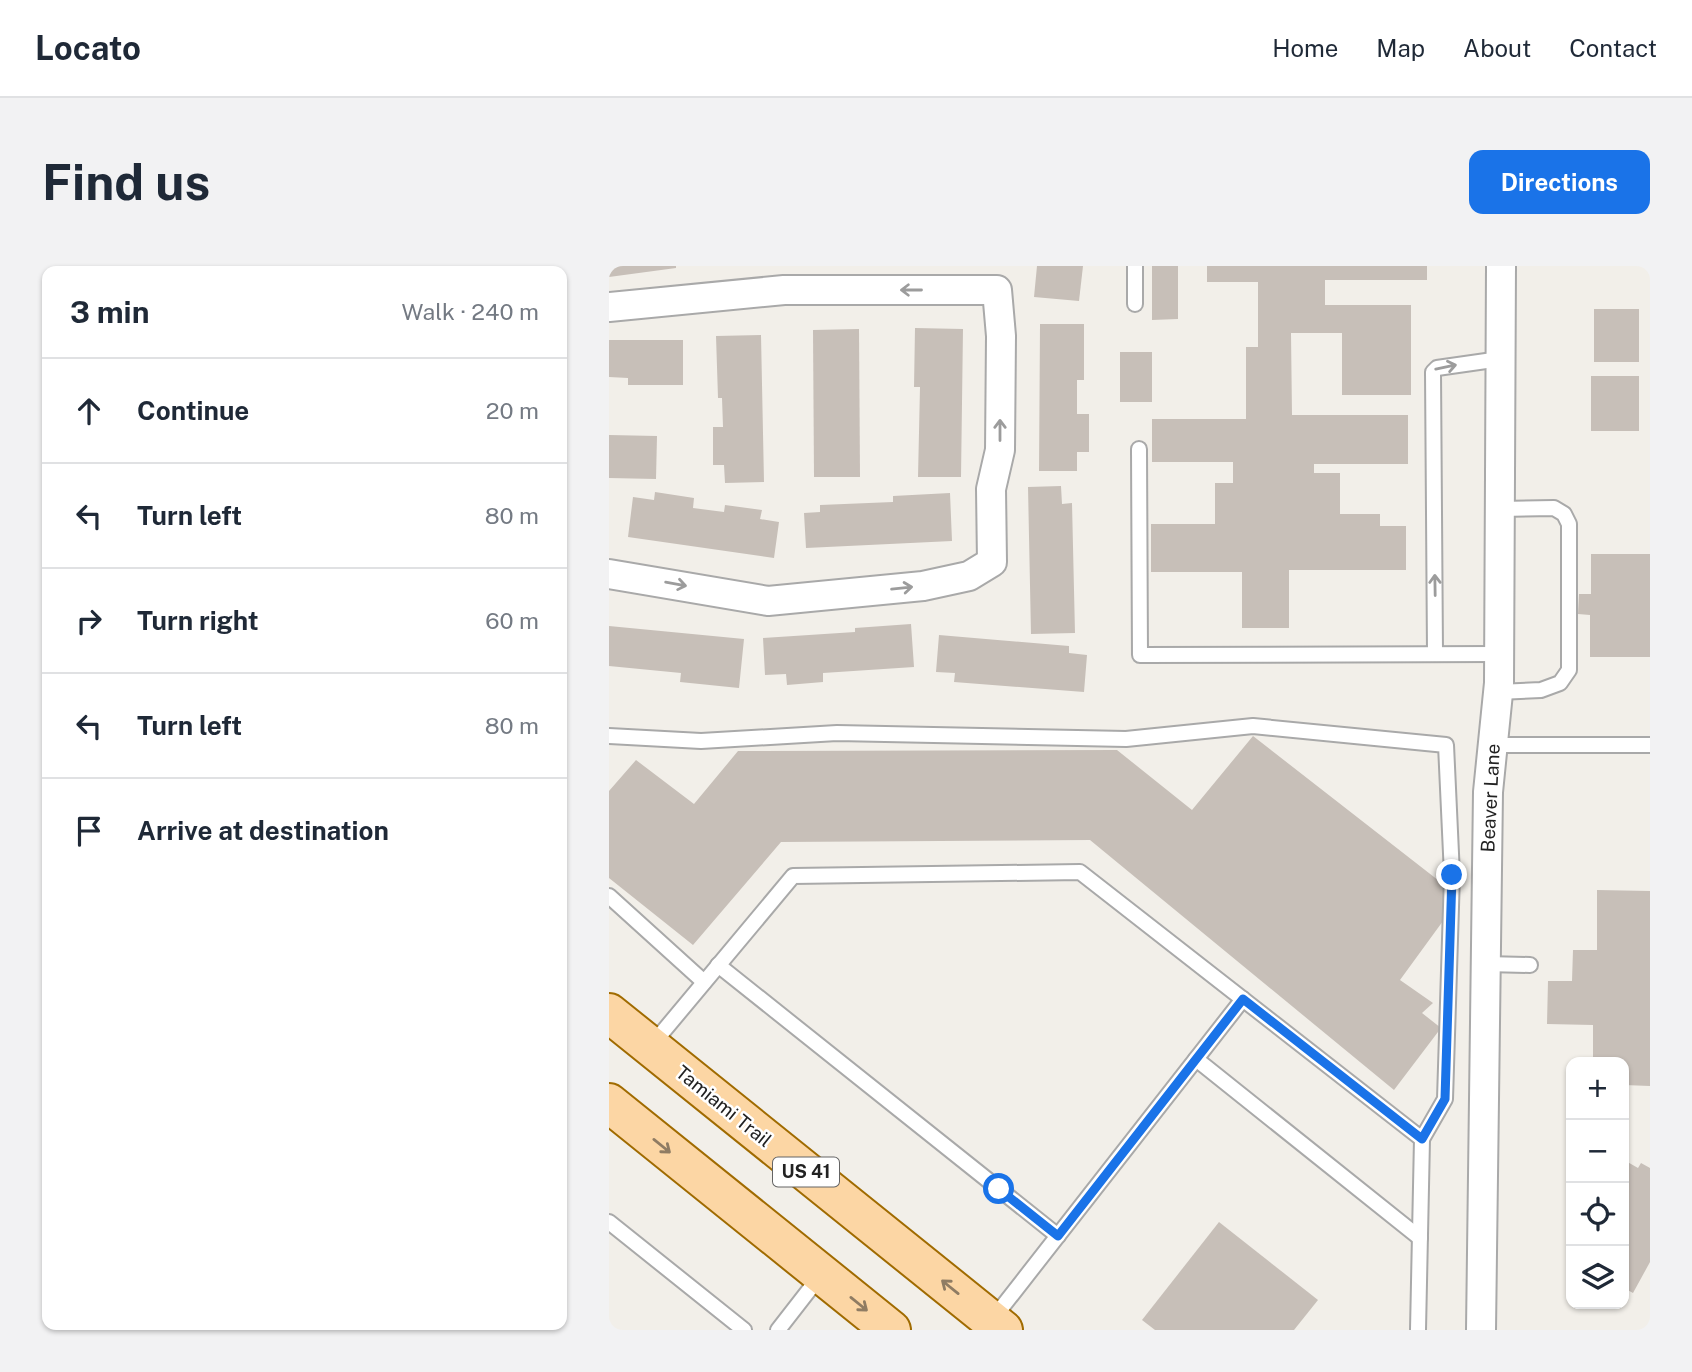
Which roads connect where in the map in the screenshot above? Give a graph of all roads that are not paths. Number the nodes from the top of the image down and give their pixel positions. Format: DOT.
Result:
graph roads {
  1 [pos="1135,266"];
  2 [pos="1501,266"];
  3 [pos="816,278"];
  4 [pos="1000,278"];
  5 [pos="1135,304"];
  6 [pos="609,307"];
  7 [pos="1500,359"];
  8 [pos="1139,450"];
  9 [pos="1500,509"];
  10 [pos="609,574"];
  11 [pos="1435,653"];
  12 [pos="1499,654"];
  13 [pos="1498,692"];
  14 [pos="609,736"];
  15 [pos="1493,745"];
  16 [pos="1650,745"];
  17 [pos="609,896"];
  18 [pos="1486,964"];
  19 [pos="718,965"];
  20 [pos="1530,965"];
  21 [pos="704,982"];
  22 [pos="1243,999"];
  23 [pos="609,1013"];
  24 [pos="650,1047"];
  25 [pos="1196,1059"];
  26 [pos="609,1103"];
  27 [pos="1422,1139"];
  28 [pos="609,1222"];
  29 [pos="1058,1236"];
  30 [pos="1420,1238"];
  31 [pos="822,1275"];
  32 [pos="997,1325"];
  33 [pos="744,1330"];
  34 [pos="778,1330"];
  35 [pos="891,1330"];
  36 [pos="1418,1330"];
  37 [pos="1481,1330"];
  1 -- 5 [label="lane"];
  2 -- 7 [label="street, Beaver Lane"];
  4 -- 3 [label="street, one-way"];
  3 -- 6 [label="street"];
  10 -- 4 [label="street, one-way"];
  7 -- 9 [label="street, Beaver Lane"];
  11 -- 7 [label="lane, one-way"];
  8 -- 11 [label="lane"];
  9 -- 12 [label="street, Beaver Lane"];
  9 -- 13 [label="lane"];
  11 -- 12 [label="lane"];
  12 -- 13 [label="street, Beaver Lane"];
  13 -- 15 [label="street, Beaver Lane"];
  14 -- 27 [label="lane"];
  15 -- 16 [label="lane"];
  15 -- 18 [label="street, Beaver Lane"];
  17 -- 21 [label="lane"];
  18 -- 20 [label="lane"];
  18 -- 37 [label="street, Beaver Lane"];
  19 -- 21 [label="lane"];
  19 -- 22 [label="lane"];
  19 -- 29 [label="lane"];
  21 -- 24 [label="lane"];
  22 -- 25 [label="lane"];
  22 -- 27 [label="lane"];
  23 -- 24 [label="main road, Tamiami Trail / US 41"];
  32 -- 24 [label="main road, Tamiami Trail / US 41, one-way"];
  25 -- 29 [label="lane"];
  25 -- 30 [label="lane"];
  26 -- 31 [label="main road, one-way"];
  27 -- 30 [label="lane"];
  28 -- 33 [label="lane"];
  29 -- 32 [label="lane"];
  30 -- 36 [label="lane"];
  31 -- 34 [label="lane"];
  31 -- 35 [label="main road, one-way"];
}
